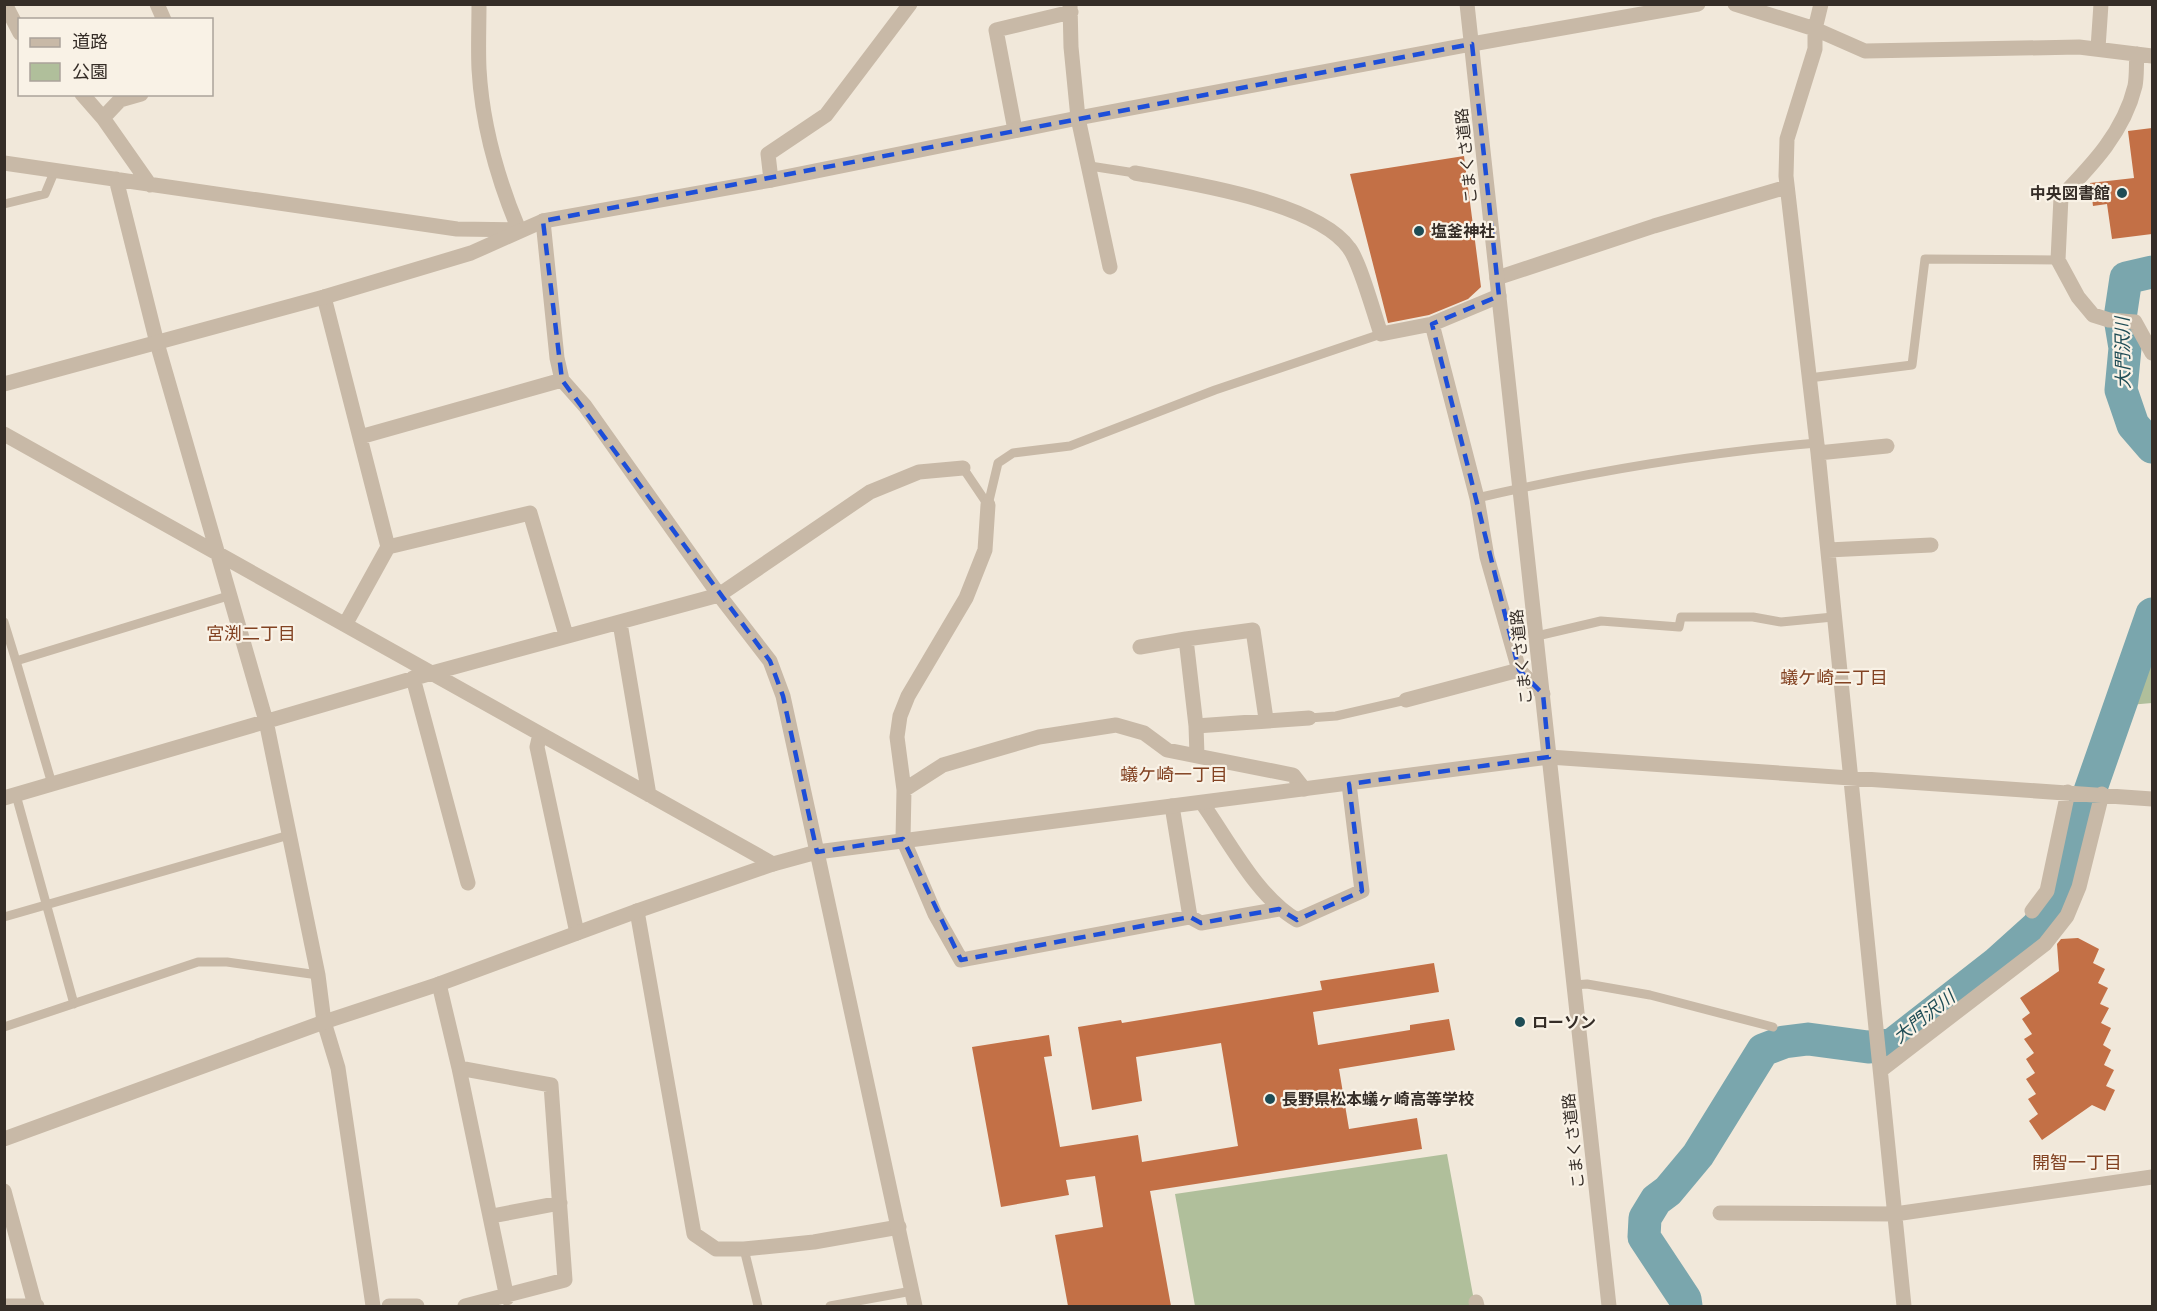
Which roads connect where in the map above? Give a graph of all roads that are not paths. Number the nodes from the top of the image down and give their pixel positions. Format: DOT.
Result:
graph roads {
  1 [pos="5,4"];
  2 [pos="156,4"];
  3 [pos="479,4"];
  4 [pos="910,4"];
  5 [pos="1467,4"];
  6 [pos="1698,4"];
  7 [pos="1735,4"];
  8 [pos="1821,4"];
  9 [pos="2101,4"];
  10 [pos="1071,8"];
  11 [pos="163,18"];
  12 [pos="18,29"];
  13 [pos="1815,29"];
  14 [pos="1472,45"];
  15 [pos="2098,48"];
  16 [pos="2145,55"];
  17 [pos="84,96"];
  18 [pos="134,96"];
  19 [pos="103,118"];
  20 [pos="1078,118"];
  21 [pos="1015,130"];
  22 [pos="4,163"];
  23 [pos="1090,166"];
  24 [pos="55,170"];
  25 [pos="1135,173"];
  26 [pos="116,179"];
  27 [pos="771,180"];
  28 [pos="150,185"];
  29 [pos="1788,187"];
  30 [pos="4,204"];
  31 [pos="543,221"];
  32 [pos="519,230"];
  33 [pos="2058,260"];
  34 [pos="1110,267"];
  35 [pos="1497,278"];
  36 [pos="1499,296"];
  37 [pos="324,297"];
  38 [pos="1432,324"];
  39 [pos="1381,334"];
  40 [pos="158,344"];
  41 [pos="2152,353"];
  42 [pos="1809,378"];
  43 [pos="562,380"];
  44 [pos="4,384"];
  45 [pos="4,434"];
  46 [pos="360,437"];
  47 [pos="1887,446"];
  48 [pos="1817,448"];
  49 [pos="963,468"];
  50 [pos="1520,488"];
  51 [pos="1477,498"];
  52 [pos="988,505"];
  53 [pos="1931,545"];
  54 [pos="388,547"];
  55 [pos="215,549"];
  56 [pos="1828,550"];
  57 [pos="719,595"];
  58 [pos="228,596"];
  59 [pos="1833,616"];
  60 [pos="4,622"];
  61 [pos="346,623"];
  62 [pos="620,623"];
  63 [pos="566,635"];
  64 [pos="1537,636"];
  65 [pos="1186,639"];
  66 [pos="1140,647"];
  67 [pos="15,661"];
  68 [pos="1519,670"];
  69 [pos="432,673"];
  70 [pos="413,678"];
  71 [pos="1543,694"];
  72 [pos="1406,700"];
  73 [pos="1309,718"];
  74 [pos="1266,719"];
  75 [pos="266,722"];
  76 [pos="1196,726"];
  77 [pos="540,734"];
  78 [pos="1197,755"];
  79 [pos="1549,757"];
  80 [pos="1850,776"];
  81 [pos="52,784"];
  82 [pos="1349,784"];
  83 [pos="1304,789"];
  84 [pos="904,790"];
  85 [pos="2072,792"];
  86 [pos="2099,794"];
  87 [pos="649,795"];
  88 [pos="10,796"];
  89 [pos="2152,799"];
  90 [pos="1202,803"];
  91 [pos="1172,806"];
  92 [pos="289,835"];
  93 [pos="903,839"];
  94 [pos="818,852"];
  95 [pos="773,864"];
  96 [pos="468,882"];
  97 [pos="46,905"];
  98 [pos="1279,909"];
  99 [pos="2032,910"];
  100 [pos="638,911"];
  101 [pos="4,917"];
  102 [pos="1190,917"];
  103 [pos="577,933"];
  104 [pos="318,975"];
  105 [pos="439,984"];
  106 [pos="1574,985"];
  107 [pos="74,1004"];
  108 [pos="324,1022"];
  109 [pos="4,1027"];
  110 [pos="1773,1027"];
  111 [pos="1881,1063"];
  112 [pos="459,1068"];
  113 [pos="4,1139"];
  114 [pos="2152,1177"];
  115 [pos="4,1191"];
  116 [pos="560,1203"];
  117 [pos="1720,1213"];
  118 [pos="1895,1214"];
  119 [pos="492,1216"];
  120 [pos="899,1227"];
  121 [pos="744,1250"];
  122 [pos="507,1298"];
  123 [pos="914,1299"];
  124 [pos="6,1306"];
  125 [pos="36,1306"];
  126 [pos="374,1306"];
  127 [pos="389,1306"];
  128 [pos="417,1306"];
  129 [pos="465,1306"];
  130 [pos="758,1306"];
  131 [pos="830,1306"];
  132 [pos="1609,1306"];
  133 [pos="1904,1306"];
  1 -- 12 [label="street"];
  2 -- 11 [label="street"];
  3 -- 32 [label="street"];
  4 -- 27 [label="street"];
  5 -- 14 [label="street, こまくさ道路"];
  6 -- 14 [label="street"];
  7 -- 13 [label="street"];
  8 -- 13 [label="street"];
  9 -- 15 [label="street"];
  10 -- 20 [label="street"];
  10 -- 21 [label="street"];
  13 -- 15 [label="street"];
  13 -- 29 [label="street"];
  14 -- 20 [label="street"];
  14 -- 35 [label="street, こまくさ道路"];
  15 -- 16 [label="street"];
  16 -- 33 [label="street"];
  17 -- 19 [label="street"];
  18 -- 19 [label="street"];
  19 -- 28 [label="street"];
  20 -- 21 [label="street"];
  20 -- 23 [label="street"];
  21 -- 27 [label="street"];
  22 -- 24 [label="street"];
  23 -- 25 [label="lane"];
  23 -- 34 [label="street"];
  24 -- 26 [label="street"];
  24 -- 30 [label="lane"];
  25 -- 39 [label="street"];
  26 -- 28 [label="street"];
  26 -- 40 [label="street"];
  27 -- 31 [label="street"];
  28 -- 32 [label="street"];
  29 -- 35 [label="street"];
  29 -- 42 [label="street"];
  31 -- 32 [label="street"];
  31 -- 43 [label="street"];
  32 -- 37 [label="street"];
  33 -- 41 [label="street"];
  33 -- 42 [label="lane"];
  35 -- 36 [label="street, こまくさ道路"];
  36 -- 38 [label="street"];
  36 -- 50 [label="street, こまくさ道路"];
  37 -- 40 [label="street"];
  37 -- 46 [label="street"];
  38 -- 39 [label="street"];
  38 -- 51 [label="street"];
  39 -- 52 [label="lane"];
  40 -- 44 [label="street"];
  40 -- 55 [label="street"];
  42 -- 48 [label="street"];
  43 -- 46 [label="street"];
  43 -- 57 [label="street"];
  45 -- 55 [label="street"];
  46 -- 54 [label="street"];
  47 -- 48 [label="street"];
  48 -- 50 [label="lane"];
  48 -- 56 [label="street"];
  49 -- 52 [label="lane"];
  49 -- 57 [label="street"];
  50 -- 51 [label="lane"];
  50 -- 64 [label="street, こまくさ道路"];
  51 -- 68 [label="street"];
  52 -- 84 [label="street"];
  53 -- 56 [label="street"];
  54 -- 61 [label="street"];
  54 -- 63 [label="street"];
  55 -- 58 [label="street"];
  55 -- 61 [label="street"];
  56 -- 59 [label="street"];
  57 -- 62 [label="street"];
  57 -- 94 [label="street"];
  58 -- 67 [label="lane"];
  58 -- 75 [label="street"];
  59 -- 64 [label="lane"];
  59 -- 80 [label="street"];
  60 -- 67 [label="lane"];
  61 -- 69 [label="street"];
  62 -- 63 [label="street"];
  62 -- 87 [label="street"];
  63 -- 69 [label="street"];
  64 -- 71 [label="street, こまくさ道路"];
  65 -- 66 [label="street"];
  65 -- 74 [label="street"];
  65 -- 76 [label="street"];
  67 -- 81 [label="lane"];
  68 -- 71 [label="street"];
  68 -- 72 [label="street"];
  69 -- 70 [label="street"];
  69 -- 77 [label="street"];
  70 -- 75 [label="street"];
  70 -- 96 [label="street"];
  71 -- 79 [label="street, こまくさ道路"];
  72 -- 73 [label="lane"];
  73 -- 74 [label="street"];
  74 -- 76 [label="street"];
  75 -- 81 [label="street"];
  75 -- 92 [label="street"];
  76 -- 78 [label="street"];
  77 -- 87 [label="street"];
  77 -- 103 [label="street"];
  78 -- 83 [label="street"];
  78 -- 84 [label="street"];
  79 -- 80 [label="street"];
  79 -- 82 [label="street"];
  79 -- 106 [label="street, こまくさ道路"];
  80 -- 85 [label="street"];
  80 -- 111 [label="street"];
  81 -- 88 [label="street"];
  82 -- 83 [label="street"];
  82 -- 98 [label="street"];
  83 -- 90 [label="street"];
  84 -- 93 [label="street"];
  85 -- 86 [label="street"];
  85 -- 99 [label="street"];
  86 -- 89 [label="street"];
  86 -- 111 [label="street"];
  87 -- 95 [label="street"];
  88 -- 97 [label="lane"];
  90 -- 91 [label="street"];
  90 -- 98 [label="street"];
  91 -- 93 [label="street"];
  91 -- 102 [label="street"];
  92 -- 97 [label="lane"];
  92 -- 104 [label="street"];
  93 -- 94 [label="street"];
  93 -- 102 [label="street"];
  94 -- 95 [label="street"];
  94 -- 120 [label="street"];
  95 -- 100 [label="street"];
  97 -- 101 [label="lane"];
  97 -- 107 [label="lane"];
  98 -- 102 [label="street"];
  100 -- 103 [label="street"];
  100 -- 121 [label="street"];
  103 -- 105 [label="street"];
  104 -- 107 [label="lane"];
  104 -- 108 [label="street"];
  105 -- 108 [label="street"];
  105 -- 112 [label="street"];
  106 -- 110 [label="lane"];
  106 -- 132 [label="street, こまくさ道路"];
  107 -- 109 [label="lane"];
  108 -- 113 [label="street"];
  108 -- 126 [label="street"];
  111 -- 118 [label="street"];
  112 -- 116 [label="street"];
  112 -- 119 [label="street"];
  114 -- 118 [label="street"];
  115 -- 125 [label="street"];
  116 -- 119 [label="street"];
  116 -- 122 [label="street"];
  117 -- 118 [label="street"];
  118 -- 133 [label="street"];
  119 -- 122 [label="street"];
  120 -- 121 [label="street"];
  120 -- 123 [label="street"];
  121 -- 130 [label="lane"];
  122 -- 129 [label="street"];
  123 -- 131 [label="lane"];
  124 -- 125 [label="street"];
  127 -- 128 [label="street"];
}
